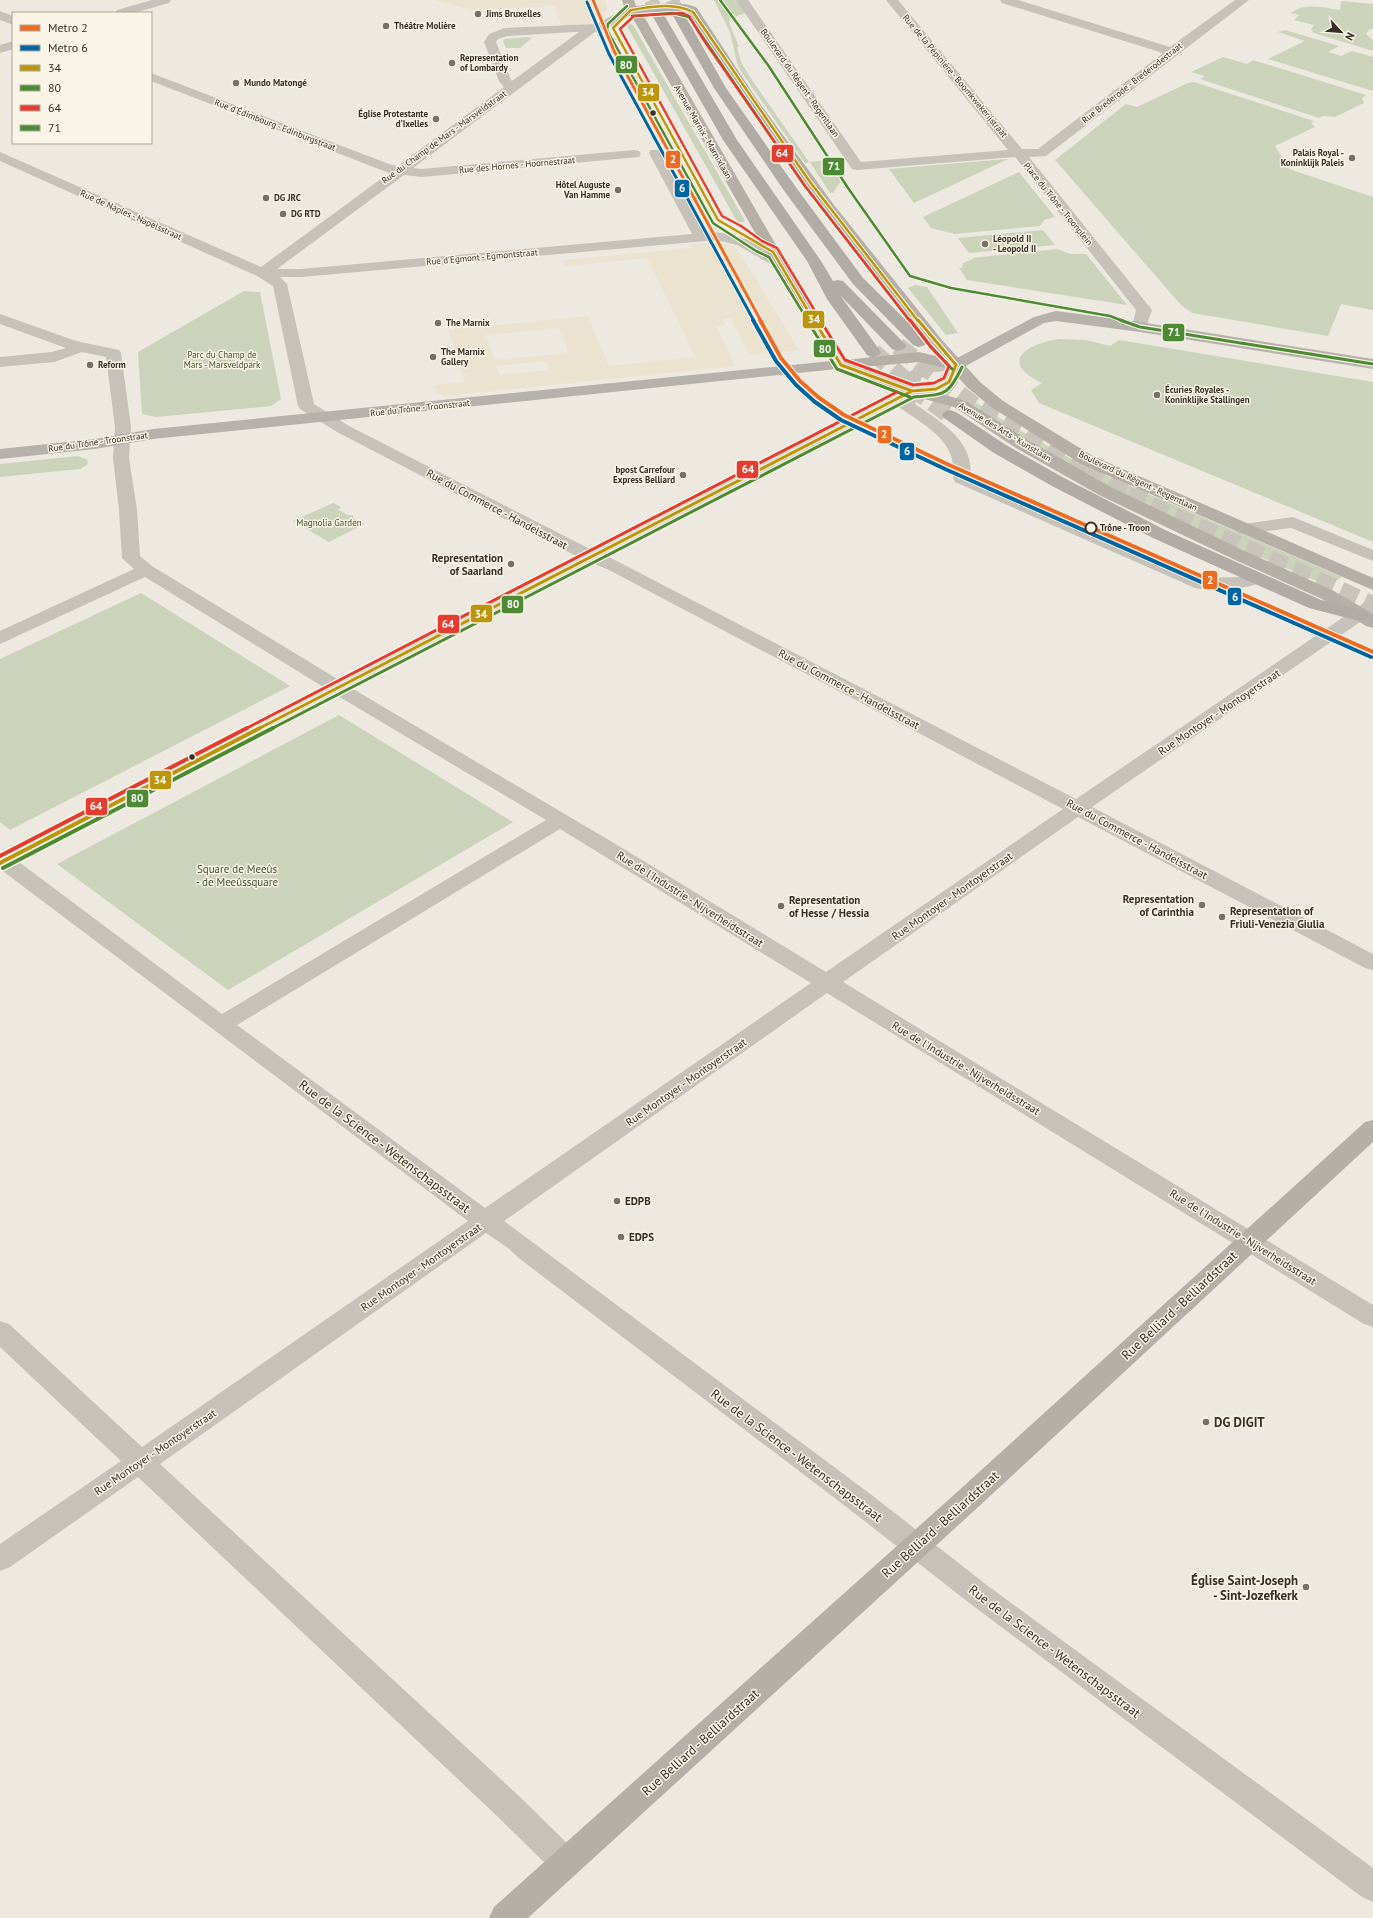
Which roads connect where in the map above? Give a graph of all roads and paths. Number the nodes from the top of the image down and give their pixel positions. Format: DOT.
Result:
graph roads {
  1 [pos="165,0"];
  2 [pos="698,0"];
  3 [pos="742,0"];
  4 [pos="892,0"];
  5 [pos="1006,0"];
  6 [pos="1243,0"];
  7 [pos="630,5"];
  8 [pos="124,12"];
  9 [pos="678,14"];
  10 [pos="658,15"];
  11 [pos="0,16"];
  12 [pos="12,21"];
  13 [pos="591,29"];
  14 [pos="12,45"];
  15 [pos="0,49"];
  16 [pos="1172,52"];
  17 [pos="721,55"];
  18 [pos="152,77"];
  19 [pos="512,88"];
  20 [pos="751,100"];
  21 [pos="689,107"];
  22 [pos="752,136"];
  23 [pos="730,140"];
  24 [pos="656,153"];
  25 [pos="1017,153"];
  26 [pos="634,154"];
  27 [pos="0,156"];
  28 [pos="857,166"];
  29 [pos="400,170"];
  30 [pos="730,178"];
  31 [pos="810,182"];
  32 [pos="701,237"];
  33 [pos="776,258"];
  34 [pos="814,261"];
  35 [pos="262,273"];
  36 [pos="0,319"];
  37 [pos="1140,327"];
  38 [pos="918,342"];
  39 [pos="898,346"];
  40 [pos="82,347"];
  41 [pos="873,352"];
  42 [pos="0,362"];
  43 [pos="1373,364"];
  44 [pos="841,365"];
  45 [pos="956,365"];
  46 [pos="912,390"];
  47 [pos="950,415"];
  48 [pos="324,418"];
  49 [pos="121,440"];
  50 [pos="0,454"];
  51 [pos="1244,529"];
  52 [pos="1373,556"];
  53 [pos="593,558"];
  54 [pos="146,570"];
  55 [pos="1256,578"];
  56 [pos="1373,585"];
  57 [pos="1368,614"];
  58 [pos="0,638"];
  59 [pos="339,688"];
  60 [pos="1078,808"];
  61 [pos="559,820"];
  62 [pos="2,860"];
  63 [pos="1373,963"];
  64 [pos="827,983"];
  65 [pos="222,1024"];
  66 [pos="1373,1128"];
  67 [pos="487,1221"];
  68 [pos="1249,1241"];
  69 [pos="1373,1317"];
  70 [pos="0,1331"];
  71 [pos="140,1462"];
  72 [pos="916,1546"];
  73 [pos="0,1559"];
  74 [pos="566,1863"];
  75 [pos="1373,1887"];
  76 [pos="505,1918"];
  1 -- 8 [label="street"];
  2 -- 17 [label="main road, Boulevard du Régent - Regentlaan"];
  3 -- 28 [label="street, Boulevard du Régent - Regentlaan"];
  4 -- 25 [label="street, Rue de la Pépinière - Boomkwekerijstraat"];
  5 -- 16 [label="street"];
  6 -- 16 [label="street, Rue Brederode - Brederodestraat"];
  7 -- 13 [label="street, Rue du Champ de Mars - Marsveldstraat"];
  7 -- 17 [label="main road"];
  7 -- 21 [label="main road, Avenue Marnix - Marnixlaan"];
  9 -- 22 [label="highway"];
  10 -- 23 [label="highway"];
  11 -- 12 [label="street"];
  13 -- 19 [label="street, Rue du Champ de Mars - Marsveldstraat"];
  13 -- 19 [label="street"];
  14 -- 15 [label="street"];
  16 -- 25 [label="street, Rue Brederode - Brederodestraat"];
  17 -- 20 [label="main road, Boulevard du Régent - Regentlaan"];
  18 -- 29 [label="street, Rue d'Édimbourg - Edinburgstraat"];
  19 -- 29 [label="street, Rue du Champ de Mars - Marsveldstraat"];
  20 -- 22 [label="main road"];
  20 -- 31 [label="main road, Boulevard du Régent - Regentlaan"];
  21 -- 23 [label="main road"];
  21 -- 30 [label="main road, Avenue Marnix - Marnixlaan"];
  22 -- 31 [label="main road"];
  22 -- 38 [label="highway"];
  23 -- 30 [label="main road"];
  23 -- 34 [label="highway"];
  24 -- 32 [label="street"];
  25 -- 28 [label="street, Place du Trône - Troonplein"];
  25 -- 37 [label="street, Place du Trône - Troonplein"];
  26 -- 29 [label="street, Rue des Hornes - Hoornestraat"];
  27 -- 35 [label="street, Rue de Naples - Napelsstraat"];
  29 -- 35 [label="street, Rue du Champ de Mars - Marsveldstraat"];
  30 -- 33 [label="main road, Avenue Marnix - Marnixlaan"];
  31 -- 45 [label="main road, Boulevard du Régent - Regentlaan"];
  32 -- 33 [label="street, Avenue Marnix - Marnixlaan"];
  32 -- 35 [label="street, Rue d'Egmont - Egmontstraat"];
  33 -- 44 [label="main road, Avenue Marnix - Marnixlaan"];
  34 -- 39 [label="highway"];
  34 -- 41 [label="highway"];
  35 -- 48 [label="street, Rue de Naples - Napelsstraat"];
  36 -- 40 [label="street"];
  37 -- 43 [label="main road"];
  37 -- 45 [label="main road"];
  40 -- 42 [label="street"];
  40 -- 49 [label="street"];
  44 -- 45 [label="main road"];
  44 -- 46 [label="main road"];
  44 -- 48 [label="main road, Rue du Trône - Troonstraat"];
  45 -- 46 [label="street"];
  45 -- 51 [label="main road, Boulevard du Régent - Regentlaan"];
  46 -- 53 [label="street"];
  46 -- 55 [label="street"];
  46 -- 57 [label="main road, Avenue des Arts - Kunstlaan"];
  47 -- 55 [label="highway"];
  48 -- 49 [label="main road, Rue du Trône - Troonstraat"];
  48 -- 53 [label="street, Rue du Commerce - Handelsstraat"];
  49 -- 50 [label="main road, Rue du Trône - Troonstraat"];
  49 -- 54 [label="street"];
  51 -- 52 [label="street"];
  51 -- 56 [label="main road, Boulevard du Régent - Regentlaan"];
  53 -- 59 [label="street"];
  53 -- 60 [label="street, Rue du Commerce - Handelsstraat"];
  54 -- 58 [label="street"];
  54 -- 59 [label="street"];
  55 -- 57 [label="highway"];
  57 -- 60 [label="street, Rue Montoyer - Montoyerstraat"];
  59 -- 61 [label="street"];
  59 -- 62 [label="street"];
  60 -- 63 [label="street, Rue du Commerce - Handelsstraat"];
  60 -- 64 [label="street, Rue Montoyer - Montoyerstraat"];
  61 -- 64 [label="street, Rue de l'Industrie - Nijverheidsstraat"];
  61 -- 65 [label="street"];
  62 -- 65 [label="street"];
  64 -- 67 [label="street, Rue Montoyer - Montoyerstraat"];
  64 -- 68 [label="street, Rue de l'Industrie - Nijverheidsstraat"];
  65 -- 67 [label="street, Rue de la Science - Wetenschapsstraat"];
  66 -- 68 [label="main road, Rue Belliard - Belliardstraat"];
  67 -- 71 [label="street, Rue Montoyer - Montoyerstraat"];
  67 -- 72 [label="street, Rue de la Science - Wetenschapsstraat"];
  68 -- 69 [label="street, Rue de l'Industrie - Nijverheidsstraat"];
  68 -- 72 [label="main road, Rue Belliard - Belliardstraat"];
  70 -- 71 [label="street"];
  71 -- 73 [label="street, Rue Montoyer - Montoyerstraat"];
  71 -- 74 [label="street"];
  72 -- 74 [label="main road, Rue Belliard - Belliardstraat"];
  72 -- 75 [label="street, Rue de la Science - Wetenschapsstraat"];
  74 -- 76 [label="main road, Rue Belliard - Belliardstraat"];
}
